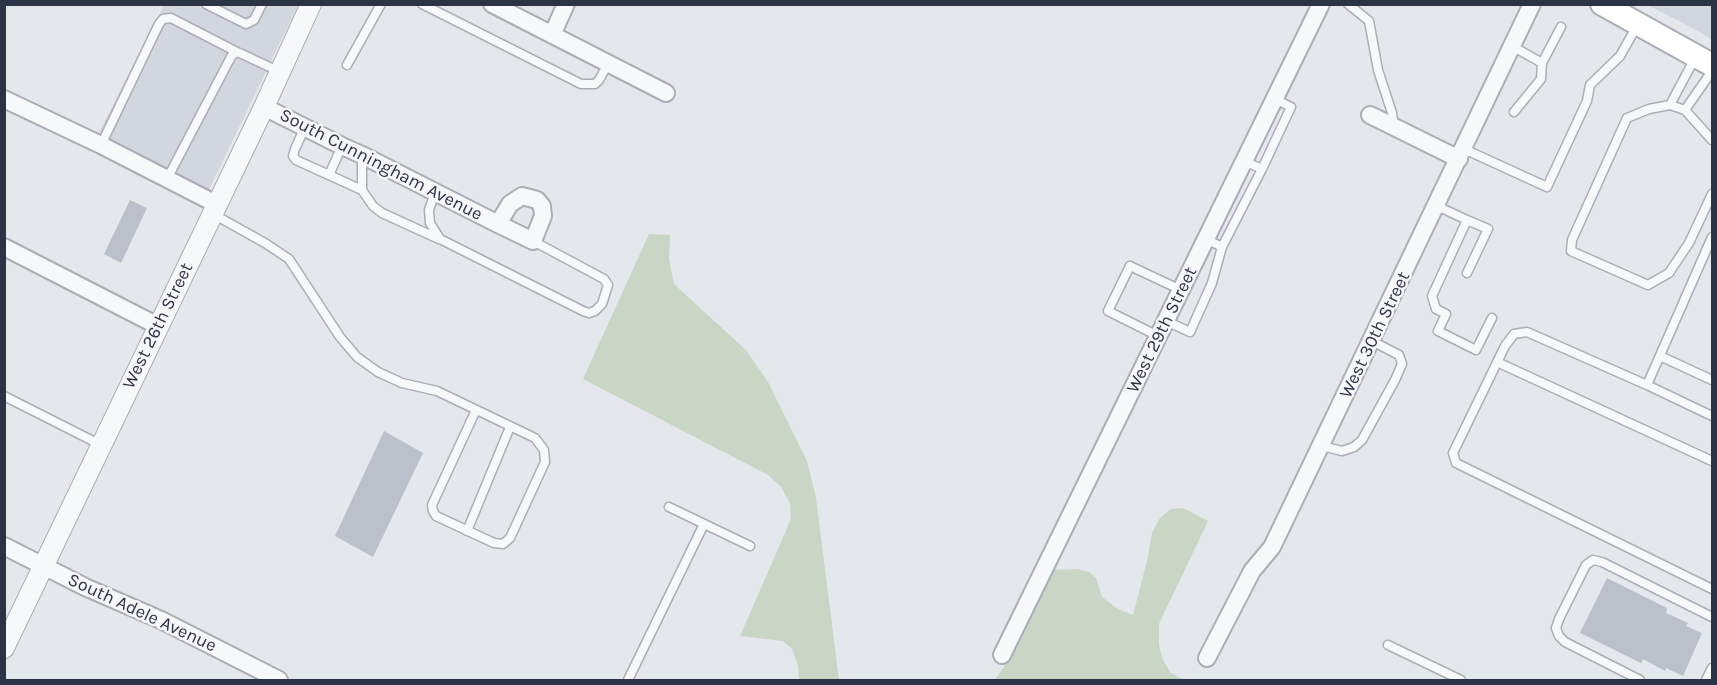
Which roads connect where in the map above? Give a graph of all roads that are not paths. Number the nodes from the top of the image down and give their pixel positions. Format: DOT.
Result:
graph roads {
  1 [pos="206,4"];
  2 [pos="262,4"];
  3 [pos="311,4"];
  4 [pos="381,4"];
  5 [pos="422,4"];
  6 [pos="492,4"];
  7 [pos="566,4"];
  8 [pos="1321,4"];
  9 [pos="1348,4"];
  10 [pos="1532,4"];
  11 [pos="1602,4"];
  12 [pos="1638,24"];
  13 [pos="1561,27"];
  14 [pos="552,35"];
  15 [pos="1512,46"];
  16 [pos="237,52"];
  17 [pos="1704,60"];
  18 [pos="1542,63"];
  19 [pos="608,64"];
  20 [pos="347,65"];
  21 [pos="1713,71"];
  22 [pos="280,72"];
  23 [pos="666,93"];
  24 [pos="4,99"];
  25 [pos="1275,99"];
  26 [pos="1670,105"];
  27 [pos="264,107"];
  28 [pos="1685,110"];
  29 [pos="1514,112"];
  30 [pos="1370,115"];
  31 [pos="305,127"];
  32 [pos="1394,127"];
  33 [pos="1713,140"];
  34 [pos="101,145"];
  35 [pos="342,146"];
  36 [pos="1462,154"];
  37 [pos="362,156"];
  38 [pos="1244,161"];
  39 [pos="1262,169"];
  40 [pos="329,175"];
  41 [pos="167,179"];
  42 [pos="362,190"];
  43 [pos="435,192"];
  44 [pos="1713,194"];
  45 [pos="1437,206"];
  46 [pos="215,209"];
  47 [pos="1467,220"];
  48 [pos="498,224"];
  49 [pos="1713,237"];
  50 [pos="441,239"];
  51 [pos="1206,239"];
  52 [pos="533,242"];
  53 [pos="4,247"];
  54 [pos="1222,247"];
  55 [pos="1467,273"];
  56 [pos="1181,290"];
  57 [pos="1492,318"];
  58 [pos="1166,321"];
  59 [pos="158,326"];
  60 [pos="1158,336"];
  61 [pos="1372,341"];
  62 [pos="1660,356"];
  63 [pos="1497,362"];
  64 [pos="1713,380"];
  65 [pos="1647,386"];
  66 [pos="4,396"];
  67 [pos="476,410"];
  68 [pos="1713,416"];
  69 [pos="510,427"];
  70 [pos="101,445"];
  71 [pos="1322,446"];
  72 [pos="1713,461"];
  73 [pos="669,507"];
  74 [pos="704,524"];
  75 [pos="467,531"];
  76 [pos="4,546"];
  77 [pos="750,546"];
  78 [pos="43,566"];
  79 [pos="1713,589"];
  80 [pos="1713,617"];
  81 [pos="1388,645"];
  82 [pos="4,648"];
  83 [pos="1002,654"];
  84 [pos="1207,658"];
  85 [pos="1713,668"];
  86 [pos="279,681"];
  87 [pos="628,681"];
  88 [pos="1461,681"];
  89 [pos="1640,681"];
  90 [pos="1706,681"];
  1 -- 2 [label="lane"];
  3 -- 22 [label="street, West 26th Street"];
  4 -- 20 [label="lane"];
  5 -- 19 [label="lane"];
  6 -- 14 [label="street"];
  7 -- 14 [label="street"];
  8 -- 25 [label="street, West 29th Street"];
  9 -- 32 [label="lane"];
  10 -- 15 [label="street, West 30th Street"];
  11 -- 12 [label="main road"];
  12 -- 17 [label="main road"];
  12 -- 36 [label="lane"];
  13 -- 18 [label="lane"];
  14 -- 19 [label="street"];
  15 -- 18 [label="lane"];
  15 -- 36 [label="street, West 30th Street"];
  16 -- 22 [label="lane"];
  16 -- 34 [label="lane"];
  16 -- 41 [label="lane"];
  17 -- 26 [label="lane"];
  18 -- 29 [label="lane"];
  19 -- 23 [label="street"];
  21 -- 28 [label="lane"];
  22 -- 27 [label="street, West 26th Street"];
  24 -- 34 [label="street"];
  25 -- 38 [label="street, West 29th Street"];
  25 -- 39 [label="lane"];
  26 -- 28 [label="lane"];
  26 -- 44 [label="lane"];
  27 -- 31 [label="street, South Cunningham Avenue"];
  27 -- 46 [label="street, West 26th Street"];
  28 -- 33 [label="lane"];
  30 -- 32 [label="street"];
  31 -- 35 [label="street, South Cunningham Avenue"];
  31 -- 40 [label="lane"];
  32 -- 36 [label="street"];
  34 -- 41 [label="street"];
  35 -- 37 [label="street, South Cunningham Avenue"];
  35 -- 40 [label="lane"];
  36 -- 45 [label="street, West 30th Street"];
  37 -- 42 [label="lane"];
  37 -- 43 [label="street, South Cunningham Avenue"];
  38 -- 39 [label="lane"];
  38 -- 51 [label="street, West 29th Street"];
  39 -- 54 [label="lane"];
  40 -- 42 [label="lane"];
  41 -- 46 [label="street"];
  42 -- 50 [label="lane"];
  43 -- 48 [label="street, South Cunningham Avenue"];
  43 -- 50 [label="lane"];
  45 -- 47 [label="lane"];
  45 -- 61 [label="street, West 30th Street"];
  46 -- 59 [label="street, West 26th Street"];
  46 -- 67 [label="lane"];
  47 -- 55 [label="lane"];
  47 -- 57 [label="lane"];
  48 -- 52 [label="street, South Cunningham Avenue"];
  48 -- 52 [label="street, South Cunningham Avenue"];
  49 -- 62 [label="lane"];
  50 -- 52 [label="lane"];
  51 -- 54 [label="lane"];
  51 -- 56 [label="street, West 29th Street"];
  53 -- 59 [label="street"];
  54 -- 58 [label="lane"];
  56 -- 58 [label="street, West 29th Street"];
  56 -- 60 [label="lane"];
  58 -- 60 [label="street, West 29th Street"];
  59 -- 70 [label="street, West 26th Street"];
  60 -- 83 [label="street, West 29th Street"];
  61 -- 71 [label="street, West 30th Street"];
  61 -- 71 [label="lane"];
  62 -- 64 [label="lane"];
  62 -- 65 [label="lane"];
  63 -- 65 [label="lane"];
  63 -- 72 [label="lane"];
  63 -- 79 [label="lane"];
  65 -- 68 [label="lane"];
  66 -- 70 [label="lane"];
  67 -- 69 [label="lane"];
  67 -- 75 [label="lane"];
  69 -- 75 [label="lane"];
  69 -- 75 [label="lane"];
  70 -- 78 [label="street, West 26th Street"];
  71 -- 84 [label="street, West 30th Street"];
  73 -- 74 [label="lane"];
  74 -- 77 [label="lane"];
  74 -- 87 [label="lane"];
  76 -- 78 [label="street, South Adele Avenue"];
  78 -- 82 [label="street, West 26th Street"];
  78 -- 86 [label="street, South Adele Avenue"];
  80 -- 89 [label="lane"];
  81 -- 88 [label="lane"];
  85 -- 90 [label="lane"];
}
